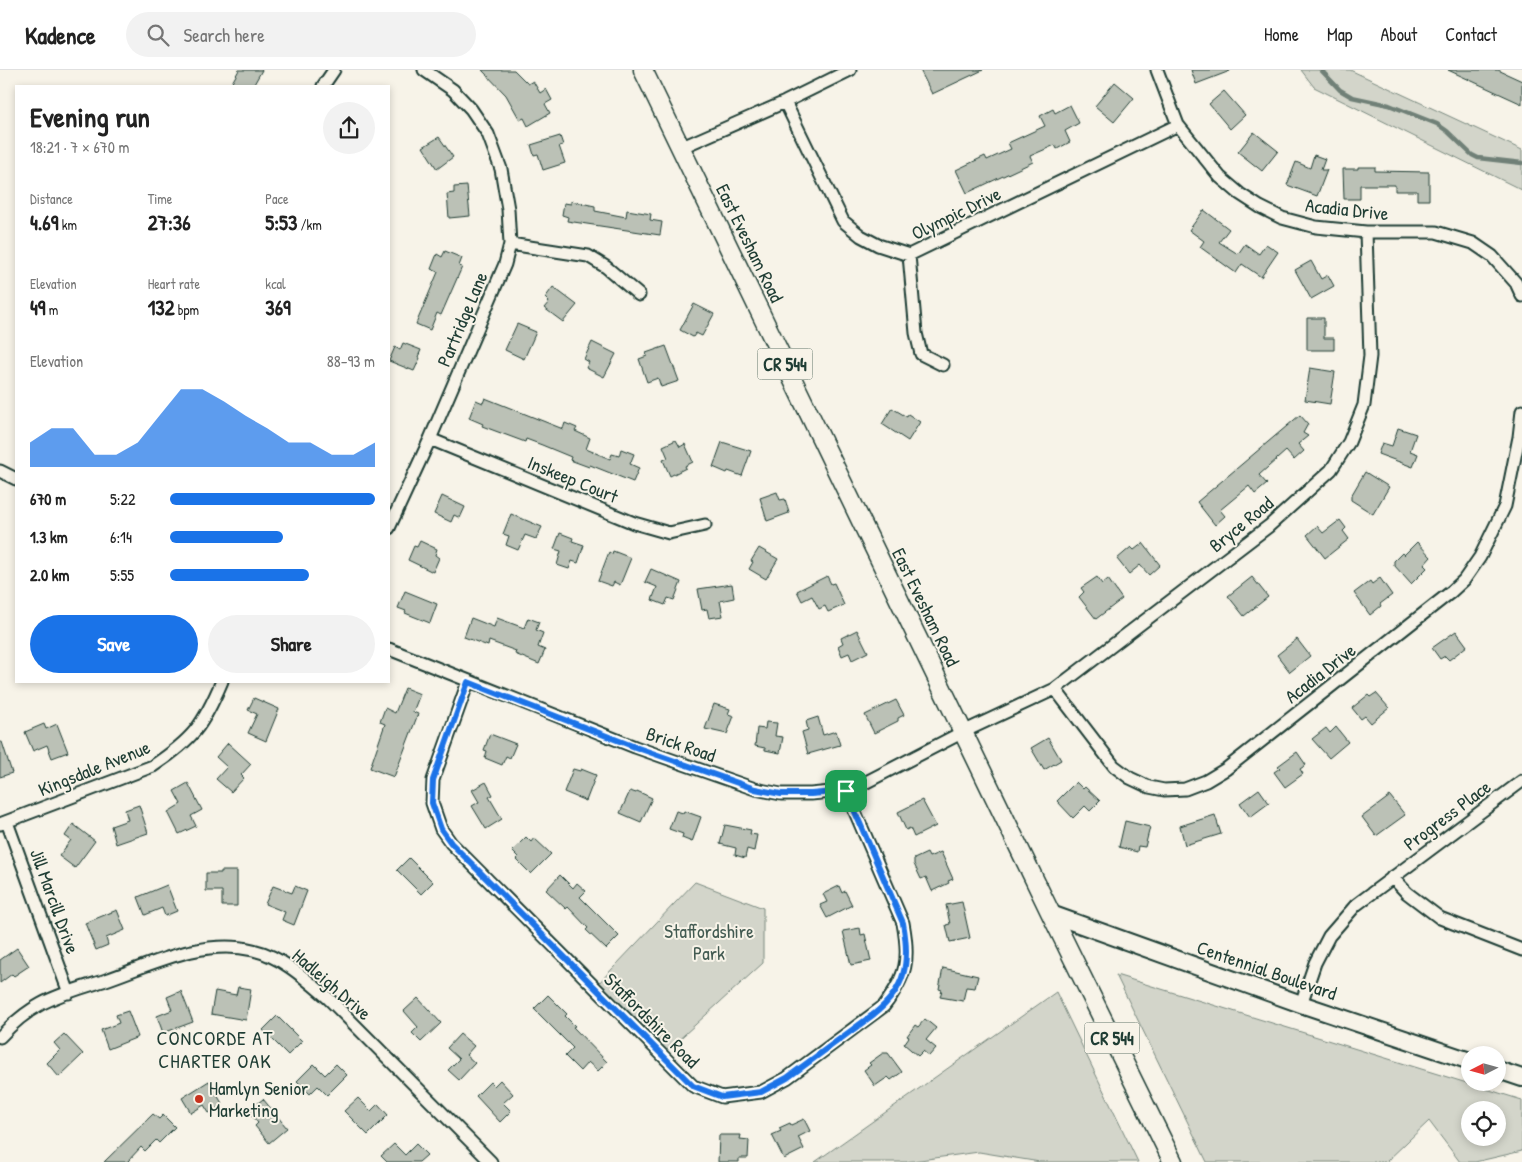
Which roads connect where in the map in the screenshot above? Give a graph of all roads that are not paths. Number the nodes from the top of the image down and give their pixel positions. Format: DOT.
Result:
graph roads {
  1 [pos="334,70"];
  2 [pos="424,70"];
  3 [pos="643,70"];
  4 [pos="850,70"];
  5 [pos="1157,70"];
  6 [pos="324,85"];
  7 [pos="785,102"];
  8 [pos="1178,125"];
  9 [pos="680,148"];
  10 [pos="1366,232"];
  11 [pos="510,244"];
  12 [pos="909,255"];
  13 [pos="639,296"];
  14 [pos="1522,296"];
  15 [pos="943,365"];
  16 [pos="1522,411"];
  17 [pos="1520,437"];
  18 [pos="430,439"];
  19 [pos="0,472"];
  20 [pos="15,479"];
  21 [pos="705,525"];
  22 [pos="390,526"];
  23 [pos="390,649"];
  24 [pos="468,682"];
  25 [pos="221,683"];
  26 [pos="1056,689"];
  27 [pos="963,732"];
  28 [pos="1522,781"];
  29 [pos="846,791"];
  30 [pos="4,823"];
  31 [pos="1392,877"];
  32 [pos="1051,914"];
  33 [pos="1522,950"];
  34 [pos="69,993"];
  35 [pos="1301,1004"];
  36 [pos="0,1037"];
  37 [pos="1461,1058"];
  38 [pos="1506,1073"];
  39 [pos="1522,1078"];
  40 [pos="491,1162"];
  41 [pos="1173,1162"];
  1 -- 6 [label="street"];
  2 -- 11 [label="street, Partridge Lane"];
  3 -- 9 [label="main road, East Evesham Road / CR 544"];
  4 -- 7 [label="street"];
  5 -- 8 [label="street, Acadia Drive"];
  7 -- 9 [label="street"];
  7 -- 12 [label="street, Olympic Drive"];
  8 -- 10 [label="street, Acadia Drive"];
  8 -- 12 [label="street, Olympic Drive"];
  9 -- 27 [label="main road, East Evesham Road / CR 544"];
  10 -- 14 [label="street, Acadia Drive"];
  10 -- 26 [label="street, Bryce Road"];
  11 -- 13 [label="street"];
  11 -- 18 [label="street, Partridge Lane"];
  12 -- 15 [label="street"];
  16 -- 17 [label="street, Acadia Drive"];
  17 -- 26 [label="street, Acadia Drive"];
  18 -- 21 [label="street, Inskeep Court"];
  18 -- 22 [label="street, Partridge Lane"];
  19 -- 20 [label="street"];
  23 -- 24 [label="street, Brick Road"];
  24 -- 29 [label="street, Brick Road"];
  24 -- 29 [label="street, Staffordshire Road"];
  25 -- 30 [label="street, Kingsdale Avenue"];
  26 -- 27 [label="street, Bryce Road"];
  27 -- 29 [label="street, Brick Road"];
  27 -- 32 [label="main road, East Evesham Road / CR 544"];
  28 -- 31 [label="street, Progress Place"];
  30 -- 34 [label="street, Jill Marcill Drive"];
  31 -- 33 [label="street"];
  31 -- 35 [label="street, Progress Place"];
  32 -- 35 [label="main road, Centennial Boulevard"];
  32 -- 41 [label="main road, East Evesham Road / CR 544"];
  34 -- 36 [label="street, Hadleigh Drive"];
  34 -- 40 [label="street, Hadleigh Drive"];
  35 -- 37 [label="main road, Centennial Boulevard"];
  38 -- 39 [label="main road"];
}
